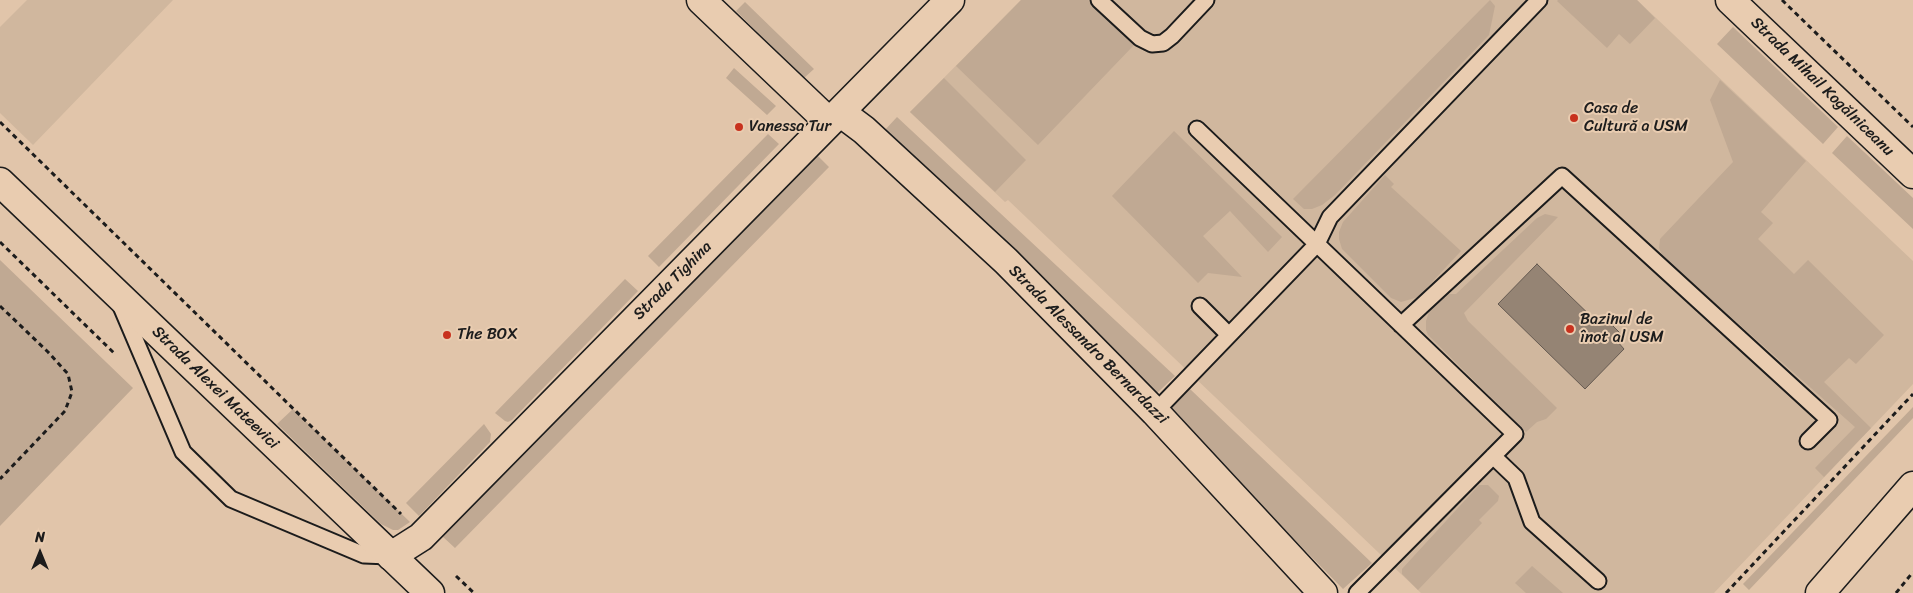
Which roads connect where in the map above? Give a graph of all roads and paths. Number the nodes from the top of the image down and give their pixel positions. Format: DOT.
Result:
graph roads {
  1 [pos="701,0"];
  2 [pos="950,0"];
  3 [pos="1100,0"];
  4 [pos="1206,0"];
  5 [pos="1540,0"];
  6 [pos="1730,0"];
  7 [pos="1782,0"];
  8 [pos="834,117"];
  9 [pos="0,122"];
  10 [pos="1913,127"];
  11 [pos="1197,129"];
  12 [pos="1913,174"];
  13 [pos="0,182"];
  14 [pos="0,242"];
  15 [pos="1317,244"];
  16 [pos="114,292"];
  17 [pos="0,306"];
  18 [pos="1200,306"];
  19 [pos="1401,325"];
  20 [pos="1229,335"];
  21 [pos="120,359"];
  22 [pos="1913,394"];
  23 [pos="1155,412"];
  24 [pos="1808,441"];
  25 [pos="1493,456"];
  26 [pos="0,479"];
  27 [pos="1913,486"];
  28 [pos="421,536"];
  29 [pos="391,556"];
  30 [pos="1913,572"];
  31 [pos="454,575"];
  32 [pos="1598,581"];
  33 [pos="430,593"];
  34 [pos="474,593"];
  35 [pos="1324,593"];
  36 [pos="1358,593"];
  37 [pos="1726,593"];
  38 [pos="1820,593"];
  39 [pos="1896,593"];
  1 -- 8 [label="street, Strada Alessandro Bernardazzi"];
  2 -- 8 [label="street, Strada Tighina"];
  3 -- 4 [label="lane"];
  5 -- 15 [label="lane"];
  6 -- 12 [label="street, Strada Mihail Kogălniceanu"];
  7 -- 10 [label="path"];
  8 -- 23 [label="street, Strada Alessandro Bernardazzi"];
  8 -- 28 [label="street, Strada Tighina"];
  9 -- 28 [label="path"];
  11 -- 15 [label="lane"];
  13 -- 16 [label="street, Strada Alexei Mateevici"];
  14 -- 21 [label="path"];
  15 -- 19 [label="lane"];
  15 -- 20 [label="lane"];
  16 -- 29 [label="street, Strada Alexei Mateevici"];
  16 -- 29 [label="lane"];
  17 -- 26 [label="path"];
  18 -- 20 [label="lane"];
  19 -- 24 [label="lane"];
  19 -- 25 [label="lane"];
  20 -- 23 [label="lane"];
  22 -- 37 [label="path"];
  23 -- 35 [label="street, Strada Alessandro Bernardazzi"];
  25 -- 32 [label="lane"];
  25 -- 36 [label="lane"];
  27 -- 38 [label="street"];
  28 -- 29 [label="street, Strada Tighina"];
  29 -- 33 [label="street, Strada Alexei Mateevici"];
  30 -- 39 [label="path"];
  31 -- 34 [label="path"];
}
